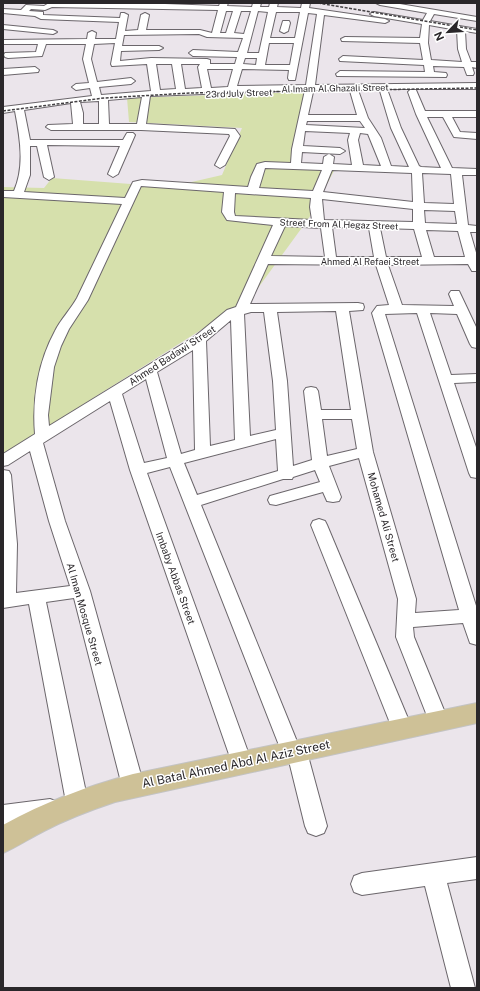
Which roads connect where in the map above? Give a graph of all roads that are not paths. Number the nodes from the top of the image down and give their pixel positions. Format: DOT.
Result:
graph roads {
  1 [pos="9,3"];
  2 [pos="313,3"];
  3 [pos="380,3"];
  4 [pos="35,6"];
  5 [pos="256,6"];
  6 [pos="274,6"];
  7 [pos="305,6"];
  8 [pos="238,8"];
  9 [pos="46,9"];
  10 [pos="162,9"];
  11 [pos="222,9"];
  12 [pos="4,12"];
  13 [pos="320,12"];
  14 [pos="432,12"];
  15 [pos="23,13"];
  16 [pos="92,14"];
  17 [pos="106,14"];
  18 [pos="131,17"];
  19 [pos="3,18"];
  20 [pos="477,19"];
  21 [pos="319,21"];
  22 [pos="347,24"];
  23 [pos="193,25"];
  24 [pos="204,26"];
  25 [pos="3,27"];
  26 [pos="382,27"];
  27 [pos="460,28"];
  28 [pos="423,29"];
  29 [pos="268,30"];
  30 [pos="301,31"];
  31 [pos="477,31"];
  32 [pos="44,32"];
  33 [pos="62,32"];
  34 [pos="143,32"];
  35 [pos="446,32"];
  36 [pos="229,36"];
  37 [pos="246,36"];
  38 [pos="3,37"];
  39 [pos="91,37"];
  40 [pos="169,37"];
  41 [pos="266,40"];
  42 [pos="182,41"];
  43 [pos="299,41"];
  44 [pos="424,41"];
  45 [pos="3,42"];
  46 [pos="21,42"];
  47 [pos="41,42"];
  48 [pos="377,43"];
  49 [pos="117,45"];
  50 [pos="205,48"];
  51 [pos="143,49"];
  52 [pos="158,51"];
  53 [pos="242,51"];
  54 [pos="396,52"];
  55 [pos="426,54"];
  56 [pos="460,55"];
  57 [pos="262,56"];
  58 [pos="343,59"];
  59 [pos="7,60"];
  60 [pos="154,62"];
  61 [pos="176,62"];
  62 [pos="428,63"];
  63 [pos="120,64"];
  64 [pos="467,64"];
  65 [pos="387,65"];
  66 [pos="477,65"];
  67 [pos="238,67"];
  68 [pos="294,68"];
  69 [pos="35,70"];
  70 [pos="340,74"];
  71 [pos="431,75"];
  72 [pos="263,76"];
  73 [pos="467,76"];
  74 [pos="235,79"];
  75 [pos="275,80"];
  76 [pos="131,81"];
  77 [pos="94,85"];
  78 [pos="291,85"];
  79 [pos="477,86"];
  80 [pos="76,87"];
  81 [pos="340,88"];
  82 [pos="232,89"];
  83 [pos="436,89"];
  84 [pos="207,90"];
  85 [pos="309,90"];
  86 [pos="181,91"];
  87 [pos="354,91"];
  88 [pos="477,91"];
  89 [pos="156,92"];
  90 [pos="384,92"];
  91 [pos="412,92"];
  92 [pos="135,94"];
  93 [pos="146,97"];
  94 [pos="100,99"];
  95 [pos="76,103"];
  96 [pos="3,110"];
  97 [pos="20,111"];
  98 [pos="49,111"];
  99 [pos="3,114"];
  100 [pos="477,114"];
  101 [pos="447,117"];
  102 [pos="303,118"];
  103 [pos="363,118"];
  104 [pos="422,118"];
  105 [pos="76,127"];
  106 [pos="108,127"];
  107 [pos="137,127"];
  108 [pos="43,130"];
  109 [pos="372,131"];
  110 [pos="429,132"];
  111 [pos="455,132"];
  112 [pos="300,133"];
  113 [pos="477,136"];
  114 [pos="351,137"];
  115 [pos="24,138"];
  116 [pos="322,139"];
  117 [pos="70,142"];
  118 [pos="99,142"];
  119 [pos="42,143"];
  120 [pos="126,143"];
  121 [pos="297,149"];
  122 [pos="340,151"];
  123 [pos="329,162"];
  124 [pos="220,165"];
  125 [pos="296,166"];
  126 [pos="358,168"];
  127 [pos="387,168"];
  128 [pos="416,169"];
  129 [pos="452,171"];
  130 [pos="477,172"];
  131 [pos="113,174"];
  132 [pos="49,178"];
  133 [pos="230,189"];
  134 [pos="253,190"];
  135 [pos="3,194"];
  136 [pos="18,194"];
  137 [pos="317,195"];
  138 [pos="129,201"];
  139 [pos="390,203"];
  140 [pos="361,205"];
  141 [pos="418,206"];
  142 [pos="461,208"];
  143 [pos="280,223"];
  144 [pos="322,225"];
  145 [pos="370,226"];
  146 [pos="393,226"];
  147 [pos="419,226"];
  148 [pos="464,228"];
  149 [pos="477,229"];
  150 [pos="264,260"];
  151 [pos="331,261"];
  152 [pos="381,261"];
  153 [pos="429,261"];
  154 [pos="475,263"];
  155 [pos="455,294"];
  156 [pos="342,307"];
  157 [pos="358,307"];
  158 [pos="270,308"];
  159 [pos="397,309"];
  160 [pos="240,310"];
  161 [pos="422,310"];
  162 [pos="461,310"];
  163 [pos="199,340"];
  164 [pos="477,344"];
  165 [pos="150,370"];
  166 [pos="477,378"];
  167 [pos="446,379"];
  168 [pos="311,391"];
  169 [pos="114,392"];
  170 [pos="359,414"];
  171 [pos="313,415"];
  172 [pos="284,432"];
  173 [pos="39,440"];
  174 [pos="243,443"];
  175 [pos="365,452"];
  176 [pos="203,453"];
  177 [pos="176,460"];
  178 [pos="3,461"];
  179 [pos="320,463"];
  180 [pos="138,470"];
  181 [pos="477,472"];
  182 [pos="3,475"];
  183 [pos="286,475"];
  184 [pos="276,500"];
  185 [pos="192,502"];
  186 [pos="319,525"];
  187 [pos="81,591"];
  188 [pos="36,597"];
  189 [pos="5,601"];
  190 [pos="470,616"];
  191 [pos="404,621"];
  192 [pos="477,638"];
  193 [pos="477,713"];
  194 [pos="438,720"];
  195 [pos="402,728"];
  196 [pos="294,752"];
  197 [pos="242,763"];
  198 [pos="133,786"];
  199 [pos="70,805"];
  200 [pos="3,815"];
  201 [pos="316,826"];
  202 [pos="3,840"];
  203 [pos="477,868"];
  204 [pos="433,874"];
  205 [pos="362,884"];
  206 [pos="462,988"];
  1 -- 12 [label="street"];
  2 -- 22 [label="street"];
  3 -- 14 [label="street"];
  4 -- 9 [label="street"];
  4 -- 15 [label="street"];
  5 -- 6 [label="street"];
  5 -- 8 [label="street"];
  5 -- 37 [label="street"];
  6 -- 7 [label="street"];
  6 -- 29 [label="street"];
  7 -- 13 [label="street"];
  7 -- 30 [label="street"];
  8 -- 11 [label="street"];
  8 -- 36 [label="street"];
  9 -- 16 [label="street"];
  9 -- 18 [label="street"];
  10 -- 11 [label="street"];
  10 -- 18 [label="street"];
  10 -- 18 [label="street"];
  11 -- 50 [label="street"];
  12 -- 15 [label="street"];
  13 -- 21 [label="street"];
  13 -- 22 [label="street"];
  14 -- 20 [label="street"];
  14 -- 28 [label="street"];
  15 -- 16 [label="street"];
  16 -- 17 [label="street"];
  16 -- 18 [label="street"];
  18 -- 19 [label="street"];
  18 -- 34 [label="street"];
  18 -- 34 [label="street"];
  18 -- 49 [label="street"];
  21 -- 22 [label="street"];
  21 -- 85 [label="street"];
  22 -- 26 [label="street"];
  22 -- 28 [label="street"];
  22 -- 48 [label="street"];
  22 -- 58 [label="street"];
  23 -- 24 [label="street"];
  25 -- 32 [label="street"];
  26 -- 28 [label="street"];
  26 -- 48 [label="street"];
  27 -- 28 [label="street"];
  27 -- 31 [label="street"];
  27 -- 56 [label="street"];
  28 -- 35 [label="street"];
  28 -- 44 [label="street"];
  29 -- 30 [label="street"];
  29 -- 41 [label="street"];
  30 -- 43 [label="street"];
  32 -- 33 [label="street"];
  32 -- 47 [label="street"];
  34 -- 40 [label="street"];
  34 -- 51 [label="street"];
  36 -- 37 [label="street"];
  36 -- 50 [label="street"];
  37 -- 53 [label="street"];
  38 -- 46 [label="street"];
  39 -- 47 [label="street"];
  39 -- 49 [label="street"];
  39 -- 77 [label="street"];
  40 -- 50 [label="street"];
  40 -- 52 [label="street"];
  41 -- 43 [label="street"];
  41 -- 57 [label="street"];
  42 -- 50 [label="street"];
  43 -- 68 [label="street"];
  44 -- 48 [label="street"];
  44 -- 55 [label="street"];
  45 -- 46 [label="street"];
  46 -- 47 [label="street"];
  46 -- 59 [label="street"];
  47 -- 59 [label="street"];
  49 -- 51 [label="street"];
  49 -- 63 [label="street"];
  50 -- 52 [label="street"];
  50 -- 53 [label="street"];
  50 -- 61 [label="street"];
  50 -- 67 [label="street"];
  50 -- 84 [label="street"];
  51 -- 52 [label="street"];
  52 -- 60 [label="street"];
  53 -- 57 [label="street"];
  53 -- 67 [label="street"];
  54 -- 55 [label="street"];
  55 -- 56 [label="street"];
  55 -- 62 [label="street"];
  56 -- 64 [label="street"];
  57 -- 72 [label="street"];
  58 -- 65 [label="street"];
  58 -- 70 [label="street"];
  59 -- 69 [label="street"];
  60 -- 61 [label="street"];
  60 -- 63 [label="street"];
  60 -- 89 [label="street"];
  61 -- 86 [label="street"];
  62 -- 64 [label="street"];
  62 -- 65 [label="street"];
  62 -- 71 [label="street"];
  63 -- 76 [label="street"];
  64 -- 66 [label="street"];
  64 -- 73 [label="street"];
  65 -- 70 [label="street"];
  65 -- 71 [label="street"];
  67 -- 72 [label="street"];
  67 -- 74 [label="street"];
  68 -- 72 [label="street"];
  68 -- 78 [label="street"];
  70 -- 81 [label="street"];
  71 -- 73 [label="street"];
  71 -- 83 [label="street"];
  72 -- 74 [label="street"];
  72 -- 78 [label="street, Al Imam Al Ghazali Street"];
  72 -- 82 [label="street, Al Imam Al Ghazali Street"];
  74 -- 82 [label="street"];
  75 -- 78 [label="street"];
  76 -- 77 [label="street"];
  76 -- 92 [label="street"];
  77 -- 80 [label="street"];
  77 -- 94 [label="street"];
  78 -- 85 [label="street, Al Imam Al Ghazali Street"];
  79 -- 83 [label="street, Al Imam Al Ghazali Street"];
  81 -- 83 [label="street, Al Imam Al Ghazali Street"];
  81 -- 85 [label="street, Al Imam Al Ghazali Street"];
  82 -- 84 [label="street, Al Imam Al Ghazali Street"];
  83 -- 88 [label="street, 23rd July Street"];
  83 -- 91 [label="street, 23rd July Street"];
  84 -- 86 [label="street, Al Imam Al Ghazali Street"];
  85 -- 87 [label="street, 23rd July Street"];
  85 -- 93 [label="street, 23rd July Street"];
  85 -- 102 [label="street"];
  86 -- 89 [label="street, Al Imam Al Ghazali Street"];
  87 -- 90 [label="street, 23rd July Street"];
  87 -- 103 [label="street"];
  89 -- 92 [label="street, Al Imam Al Ghazali Street"];
  90 -- 91 [label="street, 23rd July Street"];
  90 -- 128 [label="street"];
  91 -- 104 [label="street"];
  92 -- 94 [label="street, Al Imam Al Ghazali Street"];
  93 -- 94 [label="street, 23rd July Street"];
  93 -- 107 [label="street"];
  94 -- 95 [label="street, 23rd July Street"];
  94 -- 96 [label="street, Al Imam Al Ghazali Street"];
  94 -- 106 [label="street"];
  95 -- 98 [label="street, 23rd July Street"];
  95 -- 105 [label="street"];
  97 -- 98 [label="street, 23rd July Street"];
  97 -- 99 [label="street, 23rd July Street"];
  97 -- 115 [label="street"];
  98 -- 108 [label="street"];
  100 -- 101 [label="street"];
  101 -- 104 [label="street"];
  101 -- 111 [label="street"];
  102 -- 103 [label="street"];
  102 -- 112 [label="street"];
  103 -- 109 [label="street"];
  104 -- 110 [label="street"];
  105 -- 106 [label="street"];
  105 -- 108 [label="street"];
  105 -- 117 [label="street"];
  106 -- 107 [label="street"];
  106 -- 118 [label="street"];
  107 -- 120 [label="street"];
  107 -- 124 [label="street"];
  108 -- 115 [label="street"];
  109 -- 114 [label="street"];
  109 -- 127 [label="street"];
  110 -- 111 [label="street"];
  110 -- 129 [label="street"];
  111 -- 113 [label="street"];
  112 -- 114 [label="street"];
  112 -- 116 [label="street"];
  112 -- 121 [label="street"];
  114 -- 126 [label="street"];
  115 -- 119 [label="street"];
  115 -- 136 [label="street"];
  117 -- 118 [label="street"];
  117 -- 119 [label="street"];
  118 -- 120 [label="street"];
  119 -- 132 [label="street"];
  120 -- 131 [label="street"];
  121 -- 122 [label="street"];
  121 -- 125 [label="street"];
  123 -- 125 [label="street"];
  123 -- 126 [label="street"];
  123 -- 137 [label="street"];
  125 -- 134 [label="street"];
  126 -- 127 [label="street"];
  127 -- 128 [label="street"];
  128 -- 129 [label="street"];
  128 -- 141 [label="street"];
  129 -- 130 [label="street"];
  129 -- 142 [label="street"];
  133 -- 134 [label="street"];
  133 -- 138 [label="street, Al Iman Mosque Street"];
  133 -- 143 [label="street, Street From Al Hegaz Street"];
  134 -- 137 [label="street"];
  135 -- 136 [label="street"];
  136 -- 138 [label="street"];
  137 -- 139 [label="street"];
  137 -- 144 [label="street"];
  138 -- 173 [label="street, Al Iman Mosque Street"];
  139 -- 141 [label="street"];
  139 -- 146 [label="street"];
  140 -- 145 [label="street"];
  141 -- 142 [label="street"];
  141 -- 147 [label="street"];
  142 -- 148 [label="street"];
  143 -- 144 [label="street, Street From Al Hegaz Street"];
  143 -- 150 [label="street"];
  144 -- 145 [label="street, Street From Al Hegaz Street"];
  144 -- 151 [label="street"];
  145 -- 146 [label="street, Street From Al Hegaz Street"];
  145 -- 152 [label="street"];
  146 -- 147 [label="street, Street From Al Hegaz Street"];
  147 -- 148 [label="street, Street From Al Hegaz Street"];
  147 -- 153 [label="street"];
  148 -- 149 [label="street, Street From Al Hegaz Street"];
  148 -- 154 [label="street"];
  150 -- 151 [label="street, Ahmed Al Refaei Street"];
  150 -- 160 [label="street"];
  151 -- 152 [label="street, Ahmed Al Refaei Street"];
  152 -- 153 [label="street, Ahmed Al Refaei Street"];
  152 -- 159 [label="street"];
  153 -- 154 [label="street, Ahmed Al Refaei Street"];
  155 -- 162 [label="street"];
  156 -- 157 [label="street"];
  156 -- 158 [label="street"];
  156 -- 170 [label="street, Mohamed Ali Street"];
  158 -- 160 [label="street"];
  158 -- 172 [label="street"];
  159 -- 161 [label="street"];
  159 -- 190 [label="street"];
  160 -- 163 [label="street, Ahmed Badawi Street"];
  160 -- 174 [label="street"];
  161 -- 162 [label="street"];
  161 -- 167 [label="street"];
  162 -- 164 [label="street"];
  163 -- 165 [label="street, Ahmed Badawi Street"];
  163 -- 176 [label="street"];
  165 -- 169 [label="street, Ahmed Badawi Street"];
  165 -- 177 [label="street"];
  166 -- 167 [label="street"];
  167 -- 181 [label="street"];
  168 -- 171 [label="street"];
  169 -- 173 [label="street, Ahmed Badawi Street"];
  169 -- 180 [label="street, Imbaby Abbas Street"];
  170 -- 171 [label="street"];
  170 -- 175 [label="street, Mohamed Ali Street"];
  171 -- 179 [label="street"];
  172 -- 174 [label="street"];
  172 -- 183 [label="street"];
  173 -- 178 [label="street, Ahmed Badawi Street"];
  173 -- 187 [label="street, Al Iman Mosque Street"];
  174 -- 176 [label="street"];
  175 -- 179 [label="street"];
  175 -- 191 [label="street, Mohamed Ali Street"];
  176 -- 177 [label="street"];
  177 -- 180 [label="street"];
  177 -- 185 [label="street"];
  179 -- 183 [label="street"];
  179 -- 184 [label="street"];
  180 -- 197 [label="street, Imbaby Abbas Street"];
  182 -- 189 [label="street"];
  183 -- 185 [label="street"];
  185 -- 196 [label="street"];
  186 -- 195 [label="street"];
  187 -- 188 [label="street"];
  187 -- 198 [label="street, Al Iman Mosque Street"];
  188 -- 189 [label="street"];
  188 -- 199 [label="street"];
  190 -- 191 [label="street"];
  190 -- 192 [label="street"];
  191 -- 194 [label="street, Mohamed Ali Street"];
  193 -- 194 [label="main road, Al Batal Ahmed Abd Al Aziz Street"];
  194 -- 195 [label="main road, Al Batal Ahmed Abd Al Aziz Street"];
  195 -- 196 [label="main road, Al Batal Ahmed Abd Al Aziz Street"];
  196 -- 197 [label="main road, Al Batal Ahmed Abd Al Aziz Street"];
  196 -- 201 [label="street"];
  197 -- 198 [label="main road, Al Batal Ahmed Abd Al Aziz Street"];
  198 -- 199 [label="main road, Al Batal Ahmed Abd Al Aziz Street"];
  199 -- 200 [label="street"];
  199 -- 202 [label="main road, Al Batal Ahmed Abd Al Aziz Street"];
  203 -- 204 [label="street"];
  204 -- 205 [label="street"];
  204 -- 206 [label="street"];
}
